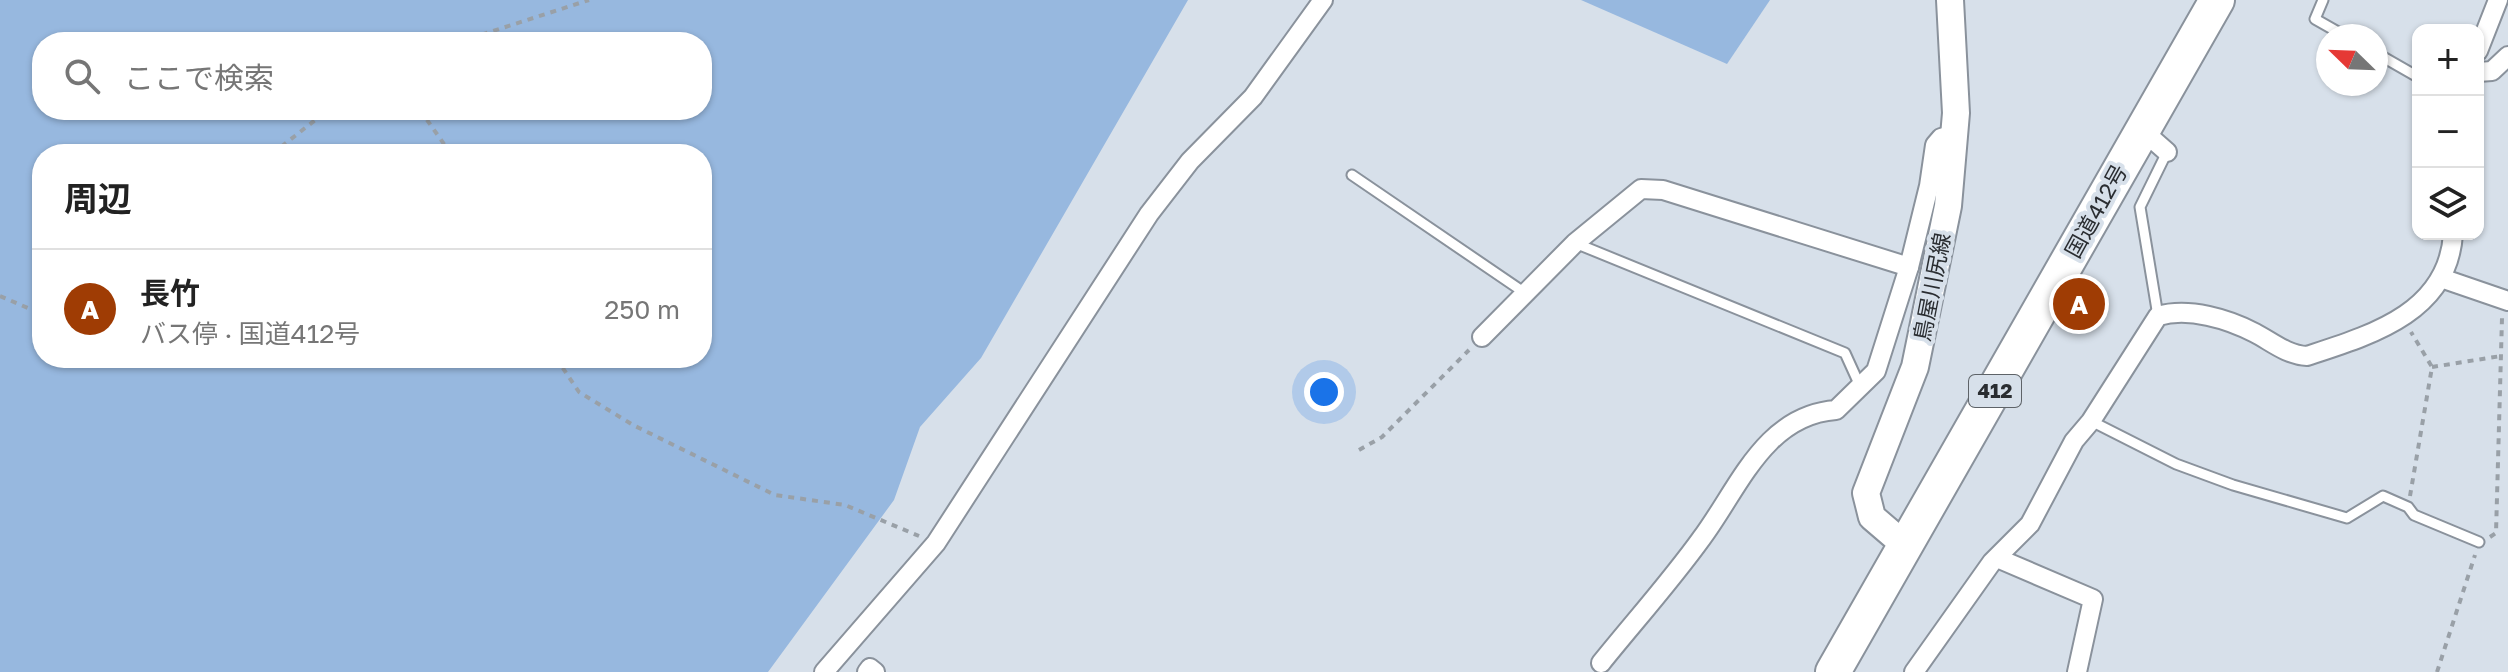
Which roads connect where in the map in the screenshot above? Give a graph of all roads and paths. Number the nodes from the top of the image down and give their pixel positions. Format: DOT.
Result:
graph roads {
  1 [pos="589,0"];
  2 [pos="1323,0"];
  3 [pos="1950,0"];
  4 [pos="2217,0"];
  5 [pos="2323,0"];
  6 [pos="2498,0"];
  7 [pos="2324,24"];
  8 [pos="490,32"];
  9 [pos="2484,36"];
  10 [pos="2508,56"];
  11 [pos="2388,60"];
  12 [pos="2484,72"];
  13 [pos="2412,74"];
  14 [pos="315,120"];
  15 [pos="427,120"];
  16 [pos="1955,134"];
  17 [pos="2154,141"];
  18 [pos="285,144"];
  19 [pos="444,144"];
  20 [pos="1352,175"];
  21 [pos="2452,240"];
  22 [pos="1575,243"];
  23 [pos="1909,267"];
  24 [pos="2441,278"];
  25 [pos="1525,293"];
  26 [pos="0,296"];
  27 [pos="2505,300"];
  28 [pos="32,310"];
  29 [pos="2158,316"];
  30 [pos="2401,317"];
  31 [pos="1482,337"];
  32 [pos="2501,356"];
  33 [pos="2432,367"];
  34 [pos="563,368"];
  35 [pos="1860,386"];
  36 [pos="2091,421"];
  37 [pos="1359,450"];
  38 [pos="2408,507"];
  39 [pos="2479,542"];
  40 [pos="936,543"];
  41 [pos="1907,547"];
  42 [pos="1997,558"];
  43 [pos="1601,663"];
  44 [pos="824,672"];
  45 [pos="867,672"];
  46 [pos="875,672"];
  47 [pos="1833,672"];
  48 [pos="1914,672"];
  49 [pos="2077,672"];
  50 [pos="2437,672"];
  1 -- 8 [label="path"];
  2 -- 40 [label="street"];
  3 -- 16 [label="main road, 鳥屋川尻線"];
  4 -- 17 [label="highway, 国道412号 / 412"];
  5 -- 7 [label="lane"];
  6 -- 9 [label="street"];
  10 -- 12 [label="street"];
  11 -- 13 [label="lane"];
  14 -- 18 [label="path"];
  15 -- 19 [label="path"];
  16 -- 23 [label="street"];
  16 -- 41 [label="main road, 鳥屋川尻線"];
  17 -- 29 [label="lane"];
  17 -- 41 [label="highway, 国道412号 / 412"];
  20 -- 25 [label="lane"];
  21 -- 24 [label="street"];
  22 -- 23 [label="street"];
  22 -- 25 [label="street"];
  22 -- 35 [label="lane"];
  23 -- 35 [label="street"];
  24 -- 27 [label="street"];
  24 -- 30 [label="street"];
  25 -- 31 [label="street"];
  26 -- 28 [label="path"];
  27 -- 32 [label="path"];
  29 -- 30 [label="street"];
  29 -- 36 [label="street"];
  30 -- 33 [label="path"];
  31 -- 37 [label="path"];
  32 -- 33 [label="path"];
  32 -- 39 [label="path"];
  33 -- 38 [label="path"];
  34 -- 40 [label="path"];
  35 -- 43 [label="street"];
  36 -- 38 [label="lane"];
  36 -- 42 [label="street"];
  38 -- 39 [label="lane"];
  39 -- 50 [label="path"];
  40 -- 44 [label="street"];
  41 -- 47 [label="highway, 国道412号 / 412"];
  42 -- 48 [label="street"];
  42 -- 49 [label="street"];
  45 -- 46 [label="street"];
}
